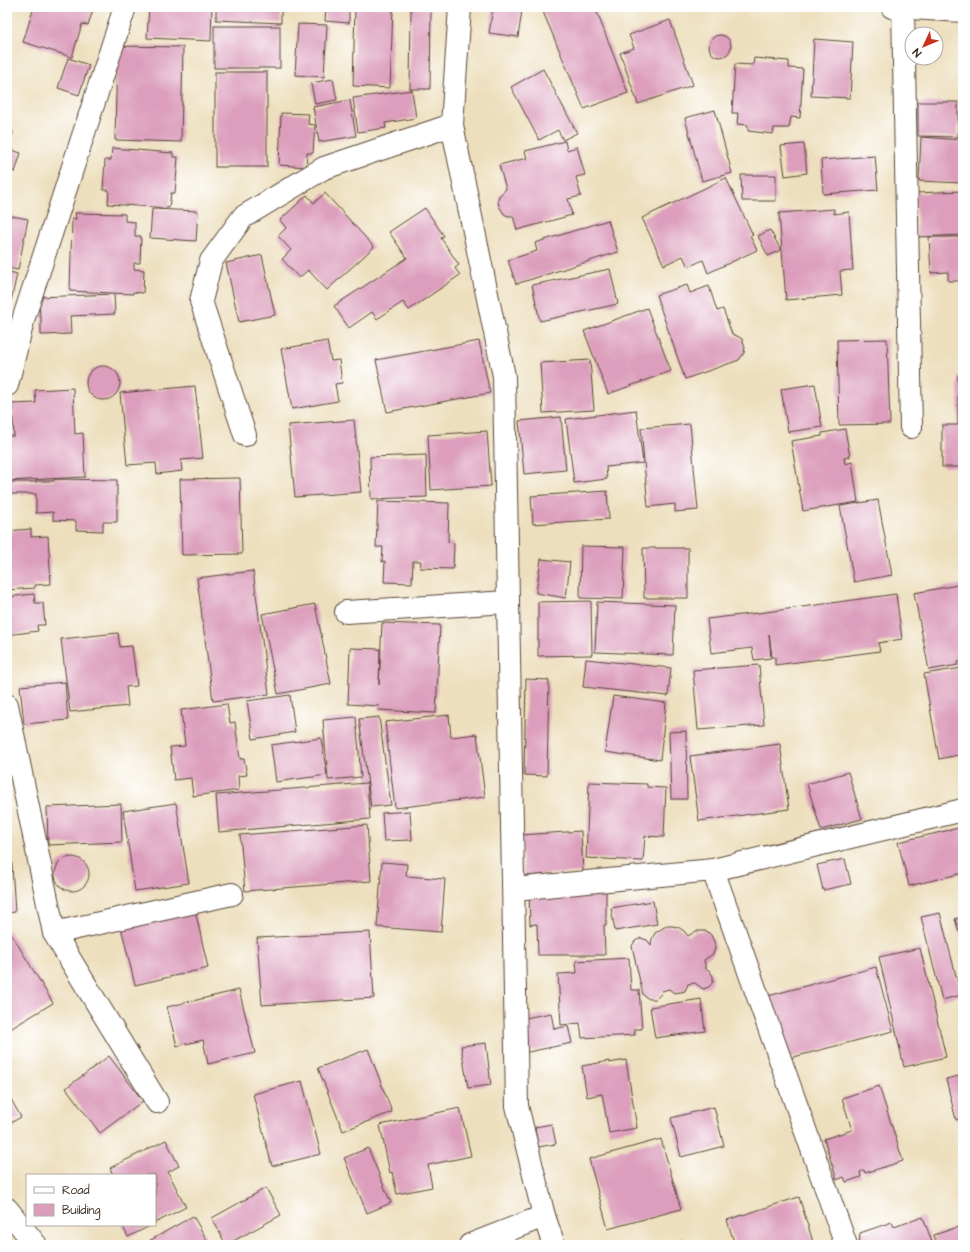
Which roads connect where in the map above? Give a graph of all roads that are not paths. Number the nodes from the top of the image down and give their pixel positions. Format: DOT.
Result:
graph roads {
  1 [pos="125,7"];
  2 [pos="460,7"];
  3 [pos="897,7"];
  4 [pos="963,11"];
  5 [pos="452,125"];
  6 [pos="7,385"];
  7 [pos="910,427"];
  8 [pos="245,436"];
  9 [pos="508,602"];
  10 [pos="346,612"];
  11 [pos="7,705"];
  12 [pos="963,810"];
  13 [pos="713,870"];
  14 [pos="514,889"];
  15 [pos="232,894"];
  16 [pos="54,932"];
  17 [pos="157,1102"];
  18 [pos="7,1209"];
  19 [pos="544,1216"];
  20 [pos="36,1245"];
  21 [pos="470,1245"];
  22 [pos="554,1245"];
  23 [pos="846,1245"];
  1 -- 6 [label="street"];
  2 -- 5 [label="street"];
  3 -- 4 [label="street"];
  3 -- 7 [label="street"];
  5 -- 8 [label="street"];
  5 -- 9 [label="street"];
  9 -- 10 [label="street"];
  9 -- 14 [label="street"];
  11 -- 16 [label="street"];
  12 -- 13 [label="street"];
  13 -- 14 [label="street"];
  13 -- 23 [label="street"];
  14 -- 19 [label="street"];
  15 -- 16 [label="street"];
  16 -- 17 [label="street"];
  18 -- 20 [label="street"];
  19 -- 21 [label="street"];
  19 -- 22 [label="street"];
}
